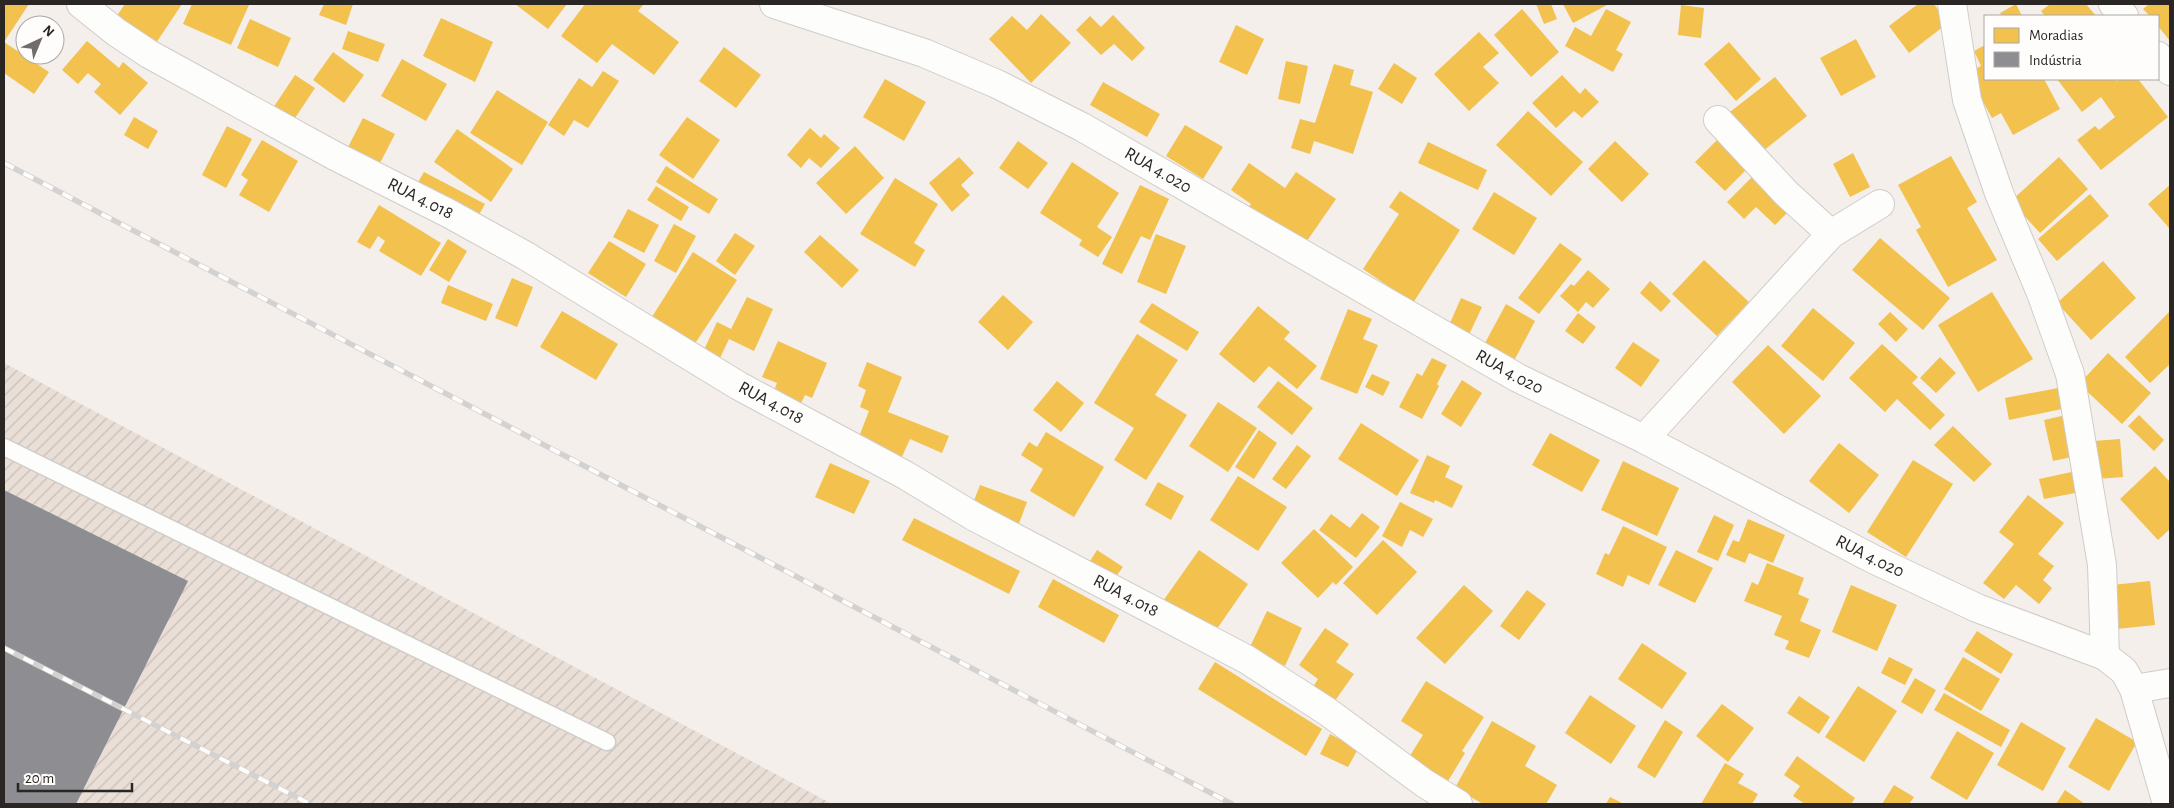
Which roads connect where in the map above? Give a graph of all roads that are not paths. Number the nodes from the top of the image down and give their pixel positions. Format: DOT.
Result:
graph roads {
  1 [pos="81,4"];
  2 [pos="774,4"];
  3 [pos="1952,4"];
  4 [pos="2113,4"];
  5 [pos="2123,15"];
  6 [pos="2159,57"];
  7 [pos="2170,71"];
  8 [pos="1718,120"];
  9 [pos="1880,204"];
  10 [pos="1831,234"];
  11 [pos="1644,439"];
  12 [pos="4,447"];
  13 [pos="2105,656"];
  14 [pos="2170,683"];
  15 [pos="2134,689"];
  16 [pos="607,742"];
  17 [pos="1458,804"];
  18 [pos="2167,804"];
  1 -- 17 [label="street, RUA 4.018"];
  2 -- 11 [label="street, RUA 4.020"];
  3 -- 13 [label="street"];
  4 -- 5 [label="street"];
  6 -- 7 [label="street"];
  8 -- 10 [label="street"];
  9 -- 10 [label="street"];
  10 -- 11 [label="street"];
  11 -- 13 [label="street, RUA 4.020"];
  12 -- 16 [label="lane"];
  13 -- 15 [label="street, RUA 4.020"];
  14 -- 15 [label="street"];
  15 -- 18 [label="street, RUA 4.020"];
}
